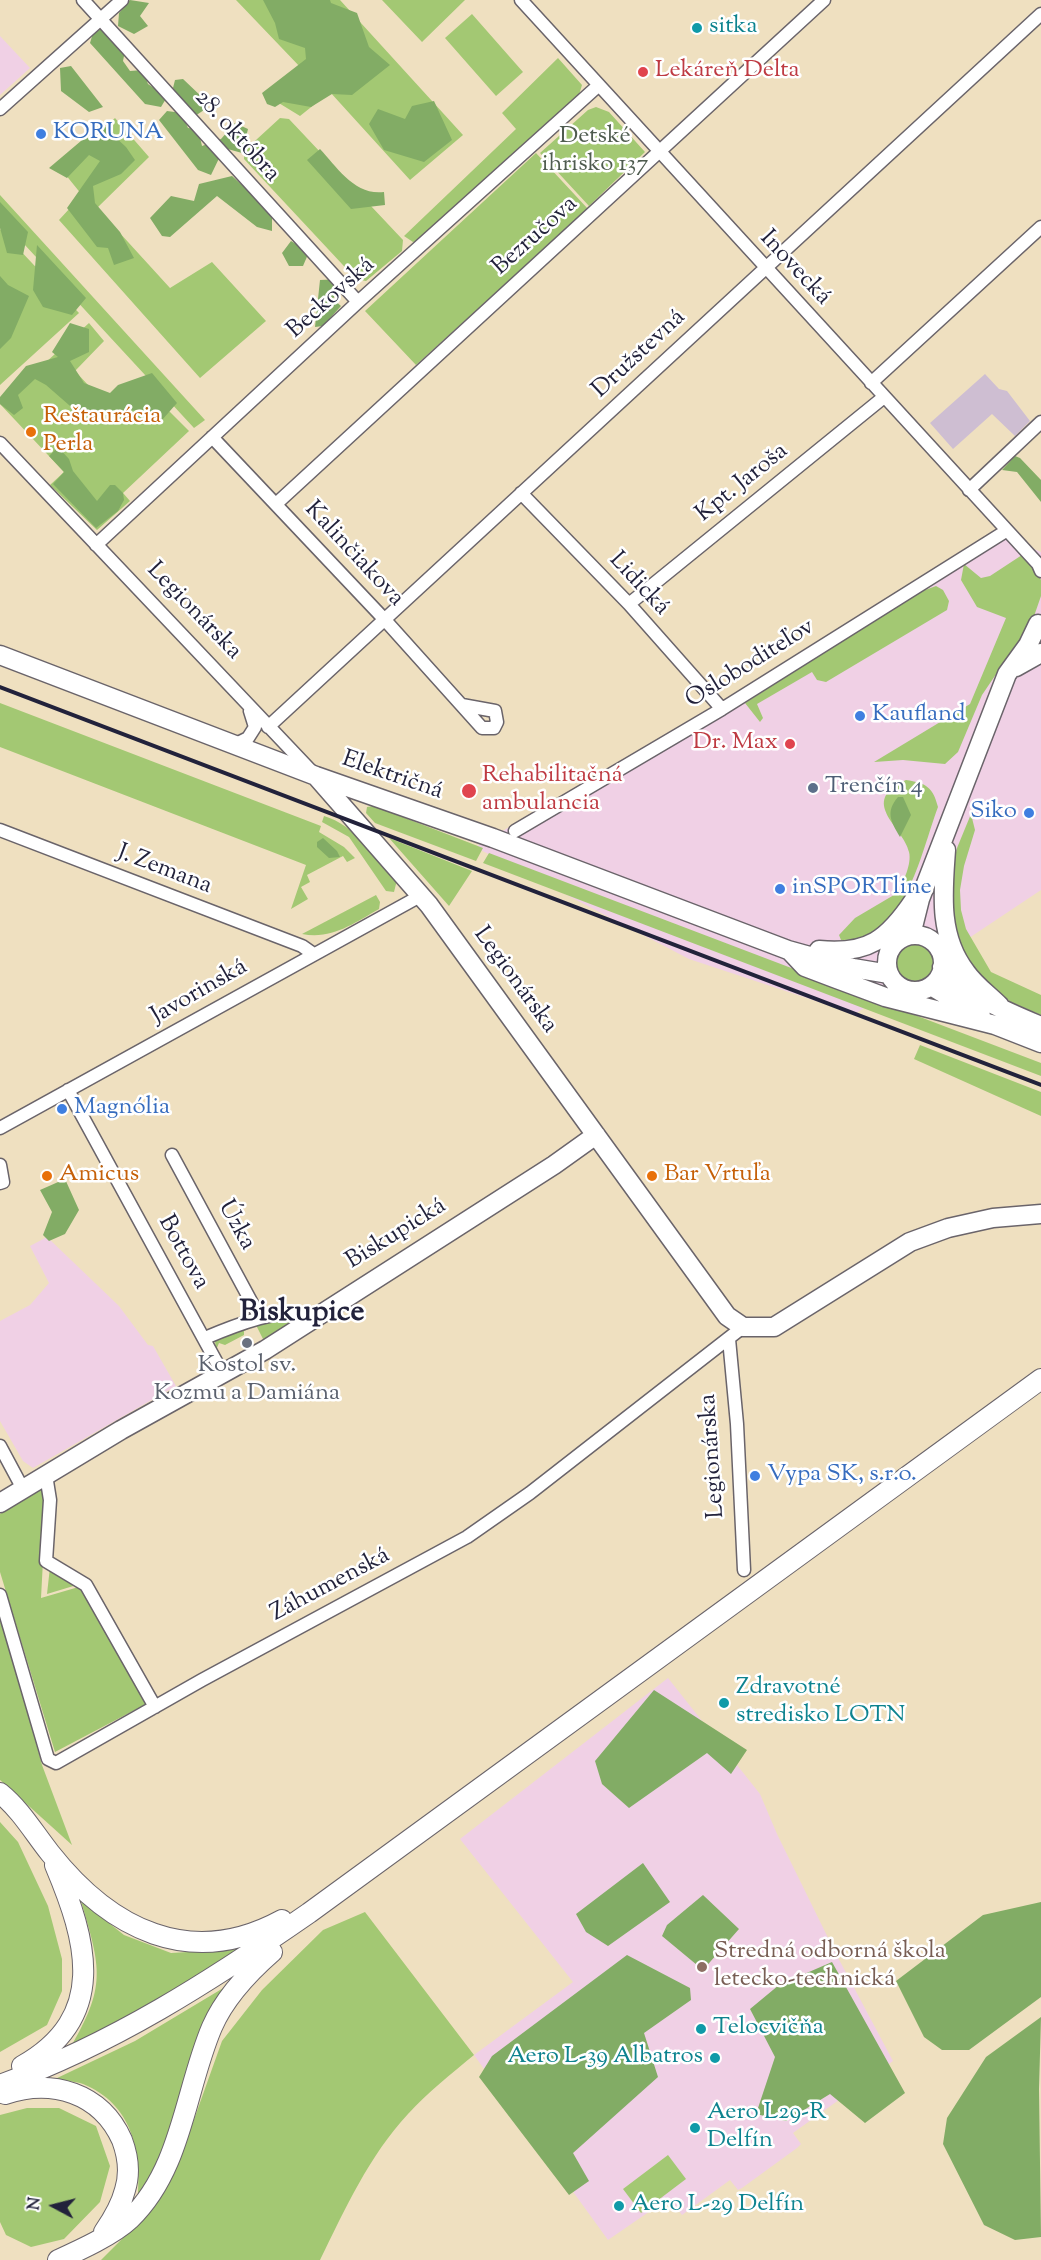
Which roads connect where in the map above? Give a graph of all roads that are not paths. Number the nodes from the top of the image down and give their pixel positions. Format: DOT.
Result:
graph roads {
  1 [pos="83,0"];
  2 [pos="122,0"];
  3 [pos="521,0"];
  4 [pos="824,0"];
  5 [pos="1041,14"];
  6 [pos="101,20"];
  7 [pos="599,85"];
  8 [pos="0,109"];
  9 [pos="659,153"];
  10 [pos="1041,227"];
  11 [pos="765,268"];
  12 [pos="358,302"];
  13 [pos="871,383"];
  14 [pos="884,397"];
  15 [pos="1041,422"];
  16 [pos="212,436"];
  17 [pos="0,443"];
  18 [pos="969,490"];
  19 [pos="521,493"];
  20 [pos="276,504"];
  21 [pos="1006,531"];
  22 [pos="96,546"];
  23 [pos="1040,567"];
  24 [pos="629,604"];
  25 [pos="385,620"];
  26 [pos="1040,622"];
  27 [pos="1041,653"];
  28 [pos="0,655"];
  29 [pos="1007,674"];
  30 [pos="247,704"];
  31 [pos="462,705"];
  32 [pos="722,709"];
  33 [pos="268,727"];
  34 [pos="236,744"];
  35 [pos="316,776"];
  36 [pos="386,801"];
  37 [pos="0,830"];
  38 [pos="516,831"];
  39 [pos="369,833"];
  40 [pos="946,836"];
  41 [pos="928,879"];
  42 [pos="422,895"];
  43 [pos="905,937"];
  44 [pos="930,940"];
  45 [pos="788,950"];
  46 [pos="312,953"];
  47 [pos="889,953"];
  48 [pos="837,962"];
  49 [pos="942,967"];
  50 [pos="889,974"];
  51 [pos="931,986"];
  52 [pos="1000,1006"];
  53 [pos="995,1025"];
  54 [pos="1041,1026"];
  55 [pos="1041,1043"];
  56 [pos="68,1090"];
  57 [pos="0,1128"];
  58 [pos="596,1135"];
  59 [pos="172,1155"];
  60 [pos="0,1165"];
  61 [pos="0,1183"];
  62 [pos="1041,1214"];
  63 [pos="260,1318"];
  64 [pos="312,1318"];
  65 [pos="743,1327"];
  66 [pos="205,1338"];
  67 [pos="729,1339"];
  68 [pos="224,1374"];
  69 [pos="1041,1379"];
  70 [pos="0,1446"];
  71 [pos="46,1475"];
  72 [pos="23,1489"];
  73 [pos="0,1503"];
  74 [pos="744,1570"];
  75 [pos="0,1595"];
  76 [pos="2,1608"];
  77 [pos="710,1620"];
  78 [pos="155,1707"];
  79 [pos="477,1791"];
  80 [pos="0,1793"];
  81 [pos="50,1854"];
  82 [pos="0,2075"];
  83 [pos="0,2085"];
  84 [pos="0,2096"];
  85 [pos="101,2237"];
  86 [pos="58,2260"];
  1 -- 6 [label="street, 28. októbra"];
  2 -- 6 [label="street"];
  3 -- 7 [label="street, Inovecká"];
  4 -- 9 [label="street, Bezručova"];
  5 -- 11 [label="street, Družstevná"];
  6 -- 8 [label="street"];
  6 -- 12 [label="street, 28. októbra"];
  7 -- 9 [label="street, Inovecká"];
  7 -- 12 [label="street, Beckovská"];
  9 -- 11 [label="street, Inovecká"];
  9 -- 20 [label="street, Bezručova"];
  10 -- 13 [label="street"];
  11 -- 13 [label="street, Inovecká"];
  11 -- 19 [label="street, Družstevná"];
  12 -- 16 [label="street, Beckovská"];
  13 -- 14 [label="street, Inovecká"];
  14 -- 18 [label="street, Inovecká"];
  14 -- 24 [label="street, Kpt. Jaroša"];
  15 -- 18 [label="street"];
  16 -- 20 [label="street, Kalinčiakova"];
  16 -- 22 [label="street, Beckovská"];
  17 -- 22 [label="street, Legionárska"];
  18 -- 21 [label="street, Inovecká"];
  19 -- 24 [label="street, Lidická"];
  19 -- 25 [label="street, Družstevná"];
  20 -- 25 [label="street, Kalinčiakova"];
  21 -- 23 [label="street, Inovecká"];
  21 -- 32 [label="street, Osloboditeľov"];
  22 -- 30 [label="street, Legionárska"];
  24 -- 32 [label="street, Lidická"];
  25 -- 31 [label="street, Kalinčiakova"];
  25 -- 33 [label="street, Družstevná"];
  26 -- 29 [label="street"];
  27 -- 29 [label="street"];
  28 -- 34 [label="street, Električná"];
  29 -- 40 [label="street"];
  30 -- 33 [label="street, Legionárska"];
  30 -- 34 [label="street"];
  32 -- 38 [label="street, Osloboditeľov"];
  33 -- 35 [label="street, Legionárska"];
  34 -- 35 [label="street, Električná"];
  35 -- 36 [label="street, Električná"];
  35 -- 39 [label="street, Legionárska"];
  36 -- 39 [label="street"];
  36 -- 45 [label="street, Električná"];
  37 -- 46 [label="street, J. Zemana"];
  39 -- 42 [label="street, Legionárska"];
  40 -- 41 [label="street"];
  40 -- 52 [label="street"];
  41 -- 43 [label="street"];
  41 -- 44 [label="street"];
  41 -- 45 [label="street"];
  42 -- 46 [label="street, Javorinská"];
  42 -- 58 [label="street, Legionárska"];
  43 -- 44 [label="street"];
  43 -- 47 [label="street"];
  44 -- 49 [label="street"];
  45 -- 48 [label="street, Električná"];
  45 -- 53 [label="street"];
  46 -- 56 [label="street, Javorinská"];
  47 -- 48 [label="street, Električná"];
  47 -- 50 [label="street"];
  48 -- 50 [label="street, Električná"];
  49 -- 51 [label="street"];
  49 -- 52 [label="street"];
  50 -- 51 [label="street"];
  51 -- 53 [label="street"];
  52 -- 54 [label="street"];
  53 -- 55 [label="street"];
  56 -- 57 [label="street, Javorinská"];
  56 -- 66 [label="street, Bottova"];
  58 -- 64 [label="street, Biskupická"];
  58 -- 65 [label="street, Legionárska"];
  59 -- 63 [label="street, Úzka"];
  60 -- 61 [label="street"];
  62 -- 65 [label="street"];
  63 -- 64 [label="street"];
  63 -- 66 [label="street"];
  64 -- 68 [label="street, Biskupická"];
  65 -- 67 [label="street, Záhumenská"];
  66 -- 68 [label="street"];
  67 -- 74 [label="street, Legionárska"];
  67 -- 78 [label="street, Záhumenská"];
  68 -- 71 [label="street, Biskupická"];
  69 -- 77 [label="main road"];
  70 -- 72 [label="street"];
  71 -- 72 [label="street, Biskupická"];
  71 -- 78 [label="street"];
  72 -- 73 [label="street, Biskupická"];
  75 -- 76 [label="street, Záhumenská"];
  76 -- 78 [label="street, Záhumenská"];
  77 -- 79 [label="main road"];
  77 -- 85 [label="main road"];
  79 -- 81 [label="main road"];
  79 -- 83 [label="main road"];
  80 -- 81 [label="main road"];
  81 -- 82 [label="main road"];
  84 -- 85 [label="main road"];
  85 -- 86 [label="main road"];
}
